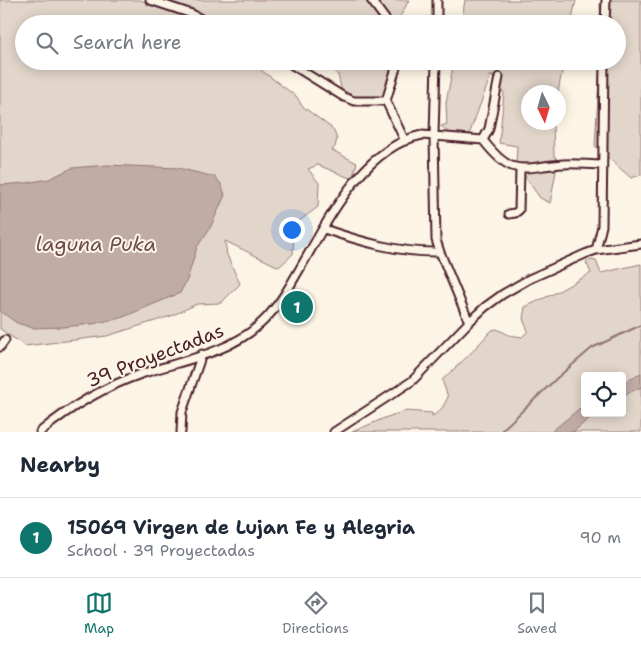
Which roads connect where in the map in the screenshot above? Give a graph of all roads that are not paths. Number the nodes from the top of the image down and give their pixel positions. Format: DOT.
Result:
graph roads {
  1 [pos="150,0"];
  2 [pos="371,0"];
  3 [pos="437,0"];
  4 [pos="606,0"];
  5 [pos="194,15"];
  6 [pos="382,15"];
  7 [pos="437,15"];
  8 [pos="605,15"];
  9 [pos="300,70"];
  10 [pos="395,70"];
  11 [pos="436,70"];
  12 [pos="604,70"];
  13 [pos="499,77"];
  14 [pos="386,101"];
  15 [pos="434,136"];
  16 [pos="483,140"];
  17 [pos="405,141"];
  18 [pos="602,165"];
  19 [pos="520,169"];
  20 [pos="509,214"];
  21 [pos="324,229"];
  22 [pos="641,244"];
  23 [pos="596,250"];
  24 [pos="440,252"];
  25 [pos="469,322"];
  26 [pos="202,354"];
  27 [pos="40,432"];
  28 [pos="181,432"];
  29 [pos="334,432"];
  1 -- 5 [label="street"];
  2 -- 6 [label="street"];
  3 -- 7 [label="street"];
  4 -- 8 [label="street"];
  9 -- 14 [label="street"];
  10 -- 14 [label="street"];
  11 -- 15 [label="street"];
  12 -- 18 [label="street"];
  13 -- 16 [label="street"];
  14 -- 17 [label="street"];
  15 -- 16 [label="street, 39 Proyectadas"];
  15 -- 17 [label="street, 39 Proyectadas"];
  15 -- 24 [label="street"];
  16 -- 19 [label="street"];
  17 -- 21 [label="street, 39 Proyectadas"];
  18 -- 19 [label="street"];
  18 -- 23 [label="street"];
  19 -- 20 [label="street"];
  21 -- 24 [label="street"];
  21 -- 26 [label="street, 39 Proyectadas"];
  22 -- 23 [label="street"];
  23 -- 25 [label="street"];
  24 -- 25 [label="street"];
  25 -- 29 [label="street"];
  26 -- 27 [label="street, 39 Proyectadas"];
  26 -- 28 [label="street"];
}
